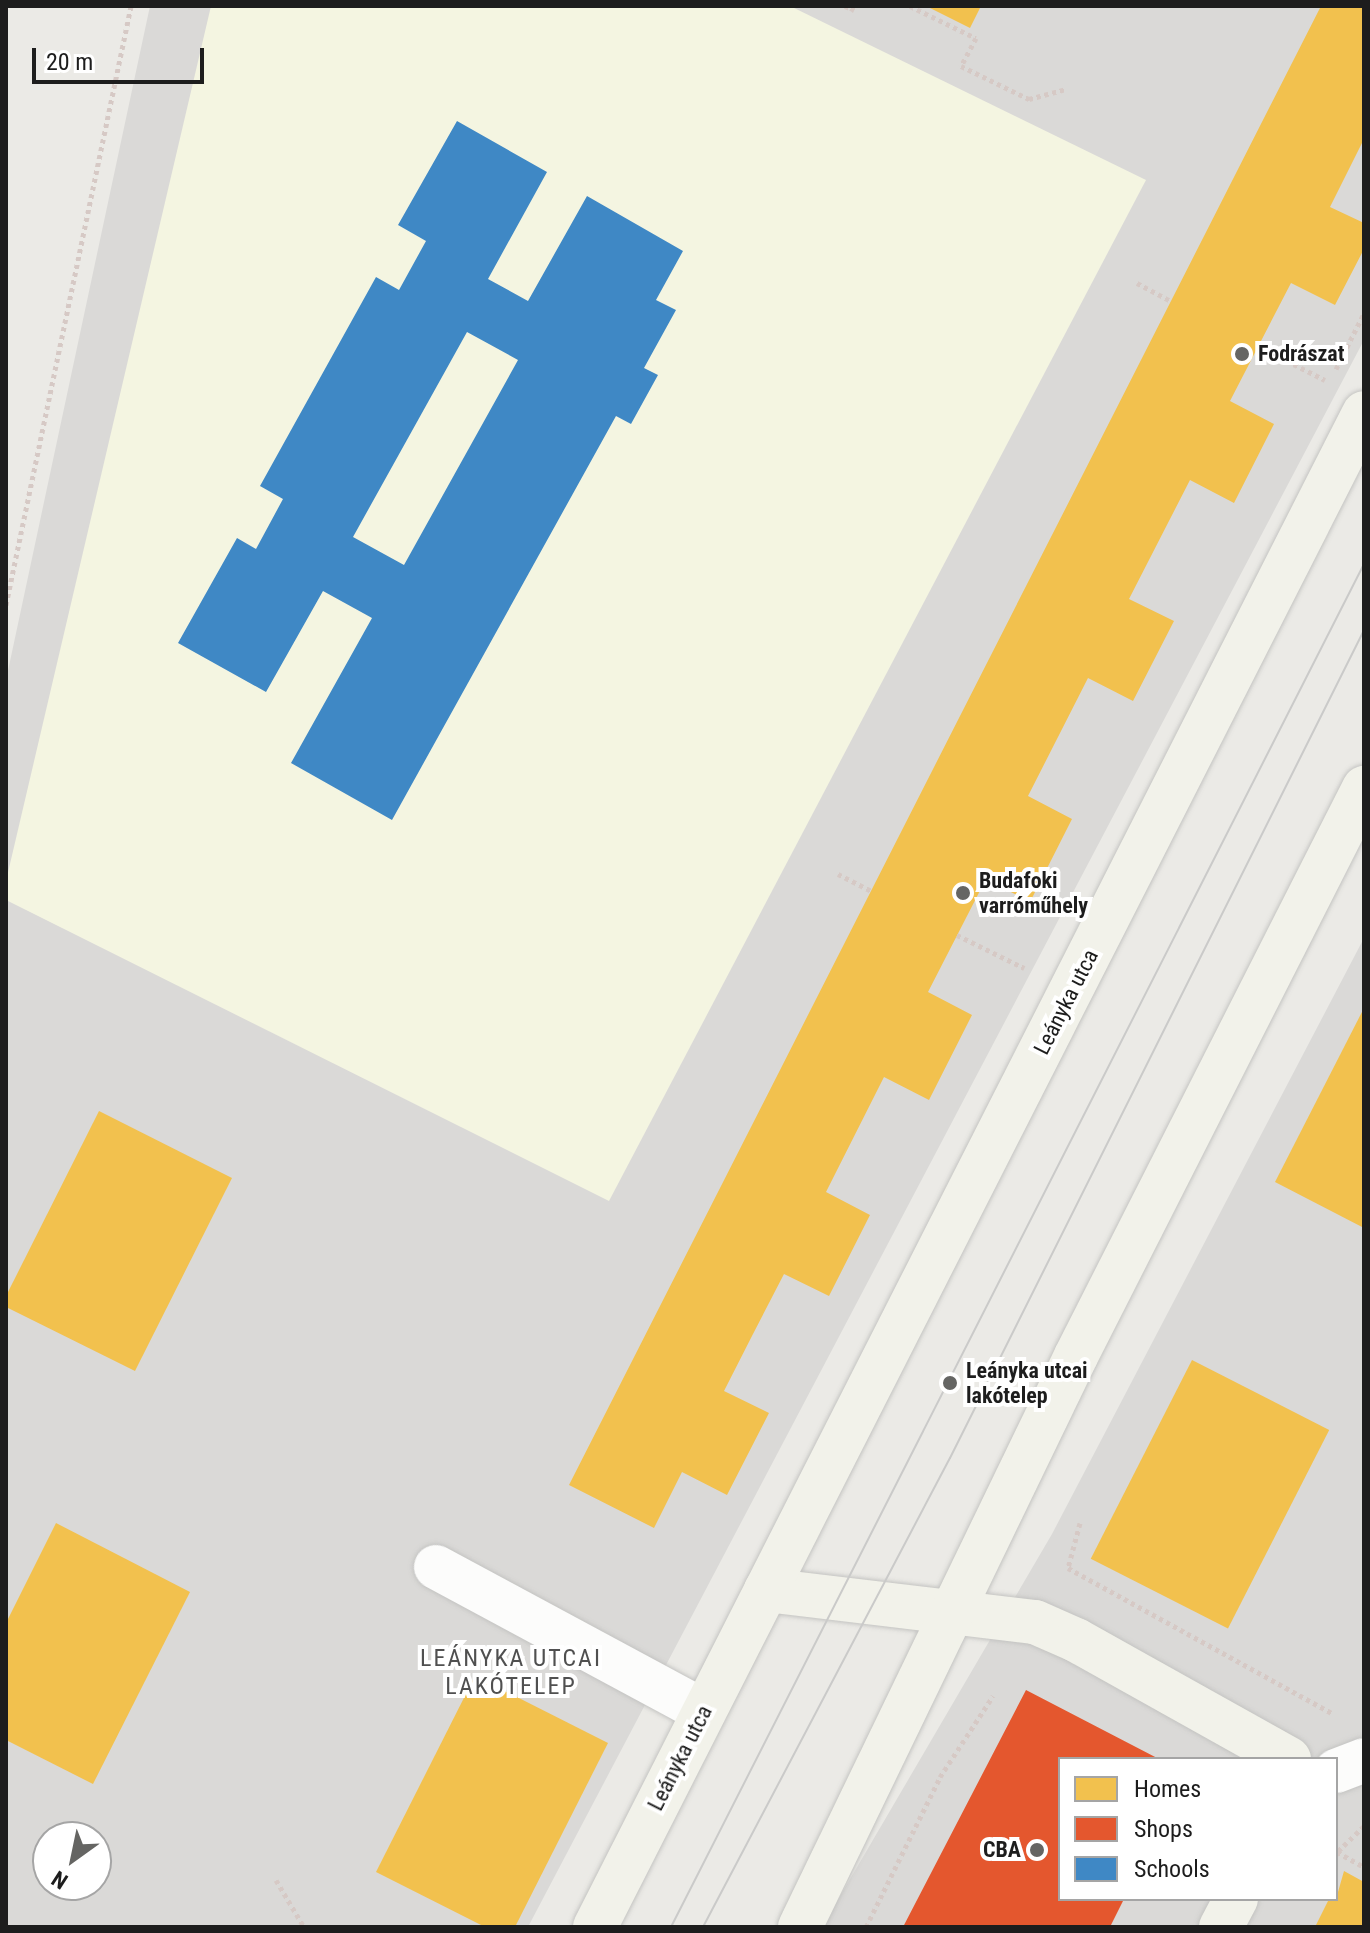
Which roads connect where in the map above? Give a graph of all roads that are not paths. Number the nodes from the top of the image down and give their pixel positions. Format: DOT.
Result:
graph roads {
  1 [pos="1364,413"];
  2 [pos="1364,788"];
  3 [pos="436,1567"];
  4 [pos="766,1590"];
  5 [pos="952,1610"];
  6 [pos="703,1711"];
  7 [pos="1285,1757"];
  8 [pos="1364,1760"];
  9 [pos="1338,1770"];
  10 [pos="1235,1901"];
  11 [pos="595,1927"];
  12 [pos="800,1927"];
  13 [pos="1221,1927"];
  1 -- 4 [label="main road, Leányka utca"];
  2 -- 5 [label="main road"];
  3 -- 6 [label="street"];
  4 -- 5 [label="main road"];
  4 -- 6 [label="main road, Leányka utca"];
  5 -- 7 [label="main road"];
  5 -- 12 [label="main road"];
  6 -- 11 [label="main road, Leányka utca"];
  8 -- 9 [label="street"];
  10 -- 13 [label="main road"];
}
